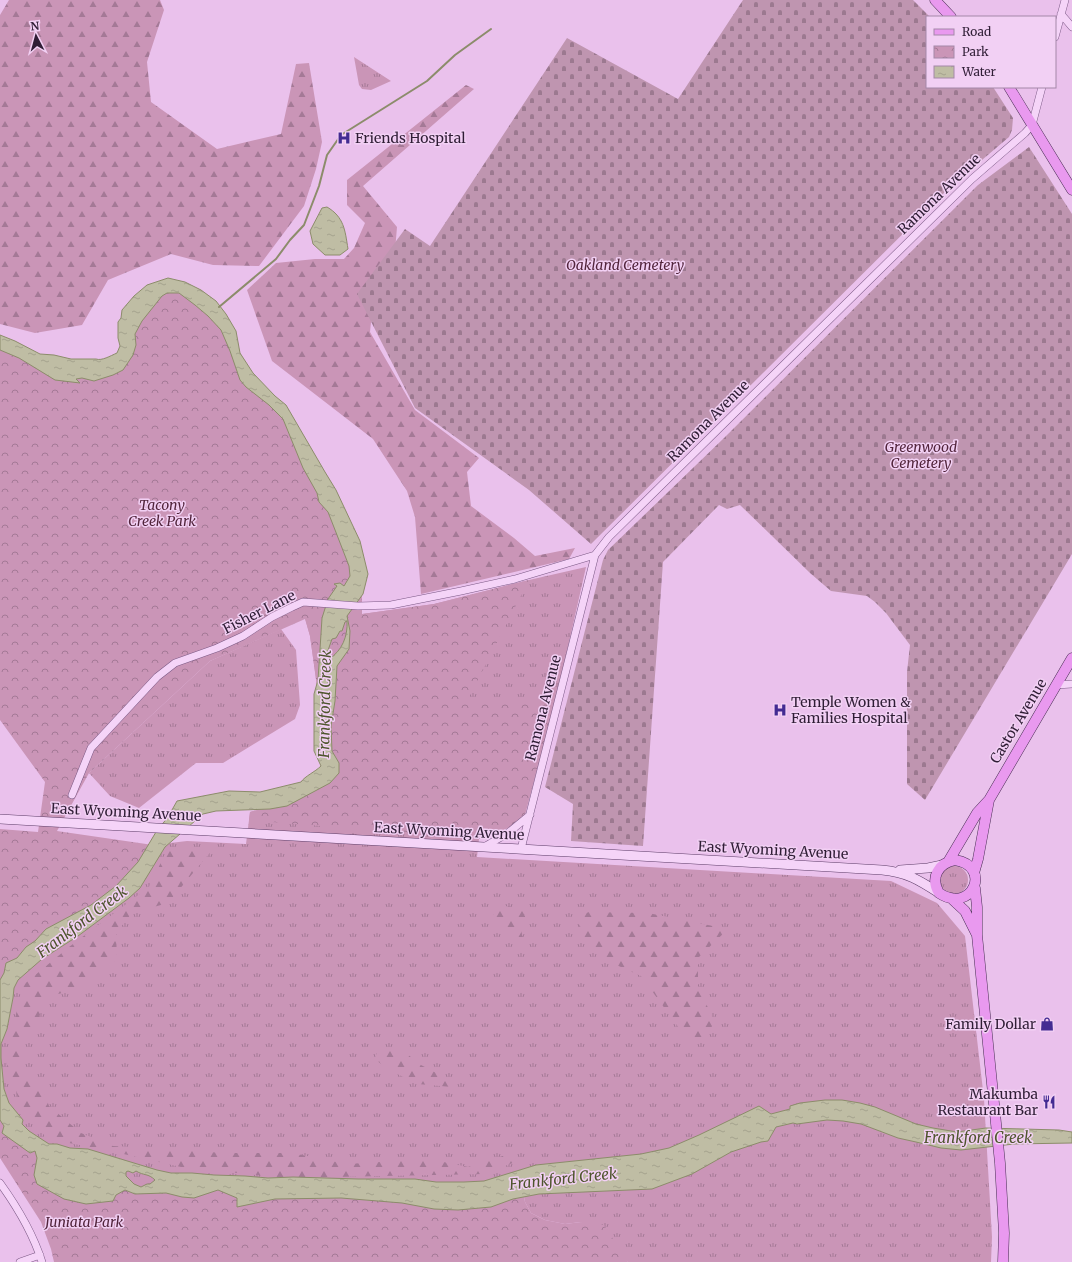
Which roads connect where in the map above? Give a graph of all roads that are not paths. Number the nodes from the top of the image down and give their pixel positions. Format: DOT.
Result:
graph roads {
  1 [pos="935,0"];
  2 [pos="1065,0"];
  3 [pos="1061,14"];
  4 [pos="951,16"];
  5 [pos="1072,27"];
  6 [pos="1056,33"];
  7 [pos="1010,88"];
  8 [pos="1042,88"];
  9 [pos="1032,125"];
  10 [pos="1072,190"];
  11 [pos="595,555"];
  12 [pos="1072,658"];
  13 [pos="1072,684"];
  14 [pos="1056,685"];
  15 [pos="72,795"];
  16 [pos="989,800"];
  17 [pos="530,815"];
  18 [pos="3,819"];
  19 [pos="484,847"];
  20 [pos="521,849"];
  21 [pos="945,863"];
  22 [pos="897,871"];
  23 [pos="974,873"];
  24 [pos="975,888"];
  25 [pos="939,893"];
  26 [pos="951,898"];
  27 [pos="977,935"];
  28 [pos="0,1183"];
  29 [pos="41,1259"];
  30 [pos="20,1262"];
  31 [pos="1003,1262"];
  1 -- 4 [label="main road"];
  2 -- 3 [label="street"];
  3 -- 5 [label="street"];
  3 -- 6 [label="street"];
  7 -- 9 [label="main road"];
  8 -- 9 [label="street"];
  9 -- 10 [label="main road"];
  9 -- 11 [label="street, Ramona Avenue"];
  11 -- 15 [label="street, Fisher Lane"];
  11 -- 17 [label="street, Ramona Avenue"];
  12 -- 14 [label="main road, Castor Avenue"];
  13 -- 14 [label="street"];
  14 -- 16 [label="main road, Castor Avenue"];
  16 -- 21 [label="main road, Castor Avenue"];
  16 -- 23 [label="main road, Castor Avenue"];
  17 -- 19 [label="street"];
  17 -- 20 [label="street, Ramona Avenue"];
  18 -- 19 [label="street, East Wyoming Avenue"];
  19 -- 20 [label="street, East Wyoming Avenue"];
  20 -- 22 [label="street, East Wyoming Avenue"];
  21 -- 22 [label="street, East Wyoming Avenue"];
  21 -- 23 [label="main road"];
  21 -- 25 [label="main road"];
  22 -- 25 [label="street, East Wyoming Avenue"];
  23 -- 24 [label="main road"];
  24 -- 26 [label="main road"];
  24 -- 27 [label="main road"];
  25 -- 26 [label="main road"];
  26 -- 27 [label="main road"];
  27 -- 31 [label="main road"];
  28 -- 29 [label="street"];
  29 -- 30 [label="street"];
}
